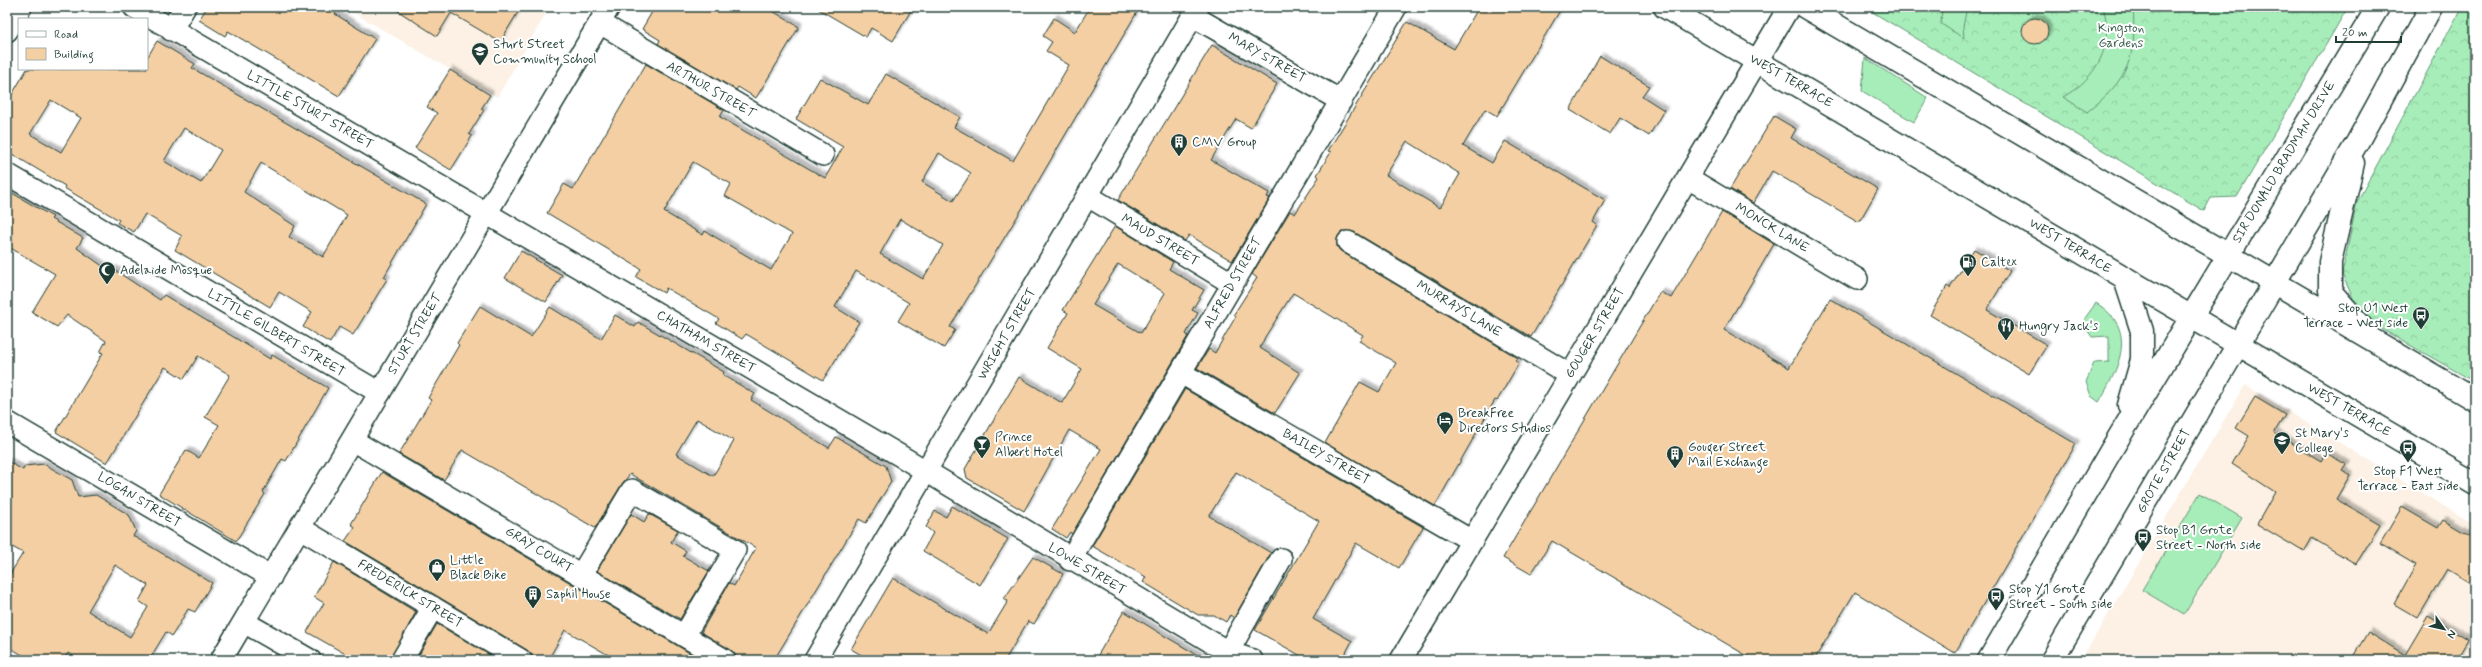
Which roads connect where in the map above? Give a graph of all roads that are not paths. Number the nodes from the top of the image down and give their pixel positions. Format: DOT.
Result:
graph roads {
  1 [pos="21,7"];
  2 [pos="134,7"];
  3 [pos="185,7"];
  4 [pos="1396,7"];
  5 [pos="1665,7"];
  6 [pos="1789,7"];
  7 [pos="1805,7"];
  8 [pos="2378,7"];
  9 [pos="2430,7"];
  10 [pos="1196,11"];
  11 [pos="604,15"];
  12 [pos="171,30"];
  13 [pos="7,31"];
  14 [pos="1757,60"];
  15 [pos="1341,100"];
  16 [pos="2358,140"];
  17 [pos="823,155"];
  18 [pos="7,174"];
  19 [pos="1688,178"];
  20 [pos="1088,196"];
  21 [pos="487,213"];
  22 [pos="1348,242"];
  23 [pos="2228,255"];
  24 [pos="1857,279"];
  25 [pos="2125,279"];
  26 [pos="2275,282"];
  27 [pos="1233,284"];
  28 [pos="2191,317"];
  29 [pos="2374,340"];
  30 [pos="2238,345"];
  31 [pos="1181,373"];
  32 [pos="1570,375"];
  33 [pos="380,393"];
  34 [pos="2475,400"];
  35 [pos="7,422"];
  36 [pos="2120,435"];
  37 [pos="352,440"];
  38 [pos="926,471"];
  39 [pos="2475,484"];
  40 [pos="300,528"];
  41 [pos="1472,541"];
  42 [pos="1281,559"];
  43 [pos="1070,560"];
  44 [pos="581,575"];
  45 [pos="271,577"];
  46 [pos="433,607"];
  47 [pos="244,622"];
  48 [pos="684,636"];
  49 [pos="1228,652"];
  50 [pos="819,658"];
  51 [pos="221,660"];
  52 [pos="310,660"];
  53 [pos="402,660"];
  54 [pos="520,660"];
  55 [pos="725,660"];
  56 [pos="1252,660"];
  57 [pos="1401,660"];
  58 [pos="1989,660"];
  59 [pos="2052,660"];
  1 -- 13 [label="street"];
  2 -- 12 [label="street, LITTLE STURT STREET"];
  3 -- 12 [label="street"];
  4 -- 15 [label="street, ALFRED STREET"];
  5 -- 14 [label="main road, WEST TERRACE"];
  6 -- 14 [label="street, GOUGER STREET"];
  7 -- 23 [label="main road"];
  8 -- 23 [label="main road, SIR DONALD BRADMAN DRIVE"];
  9 -- 16 [label="main road"];
  10 -- 15 [label="street, MARY STREET"];
  10 -- 20 [label="street, WRIGHT STREET"];
  11 -- 17 [label="street, ARTHUR STREET"];
  11 -- 21 [label="street, STURT STREET"];
  12 -- 21 [label="street, LITTLE STURT STREET"];
  14 -- 19 [label="street, GOUGER STREET"];
  14 -- 25 [label="main road, WEST TERRACE"];
  15 -- 27 [label="street, ALFRED STREET"];
  16 -- 26 [label="main road"];
  16 -- 29 [label="main road"];
  18 -- 33 [label="street, LITTLE GILBERT STREET"];
  19 -- 24 [label="street, MONCK LANE"];
  19 -- 32 [label="street, GOUGER STREET"];
  20 -- 27 [label="street, MAUD STREET"];
  20 -- 38 [label="street, WRIGHT STREET"];
  21 -- 33 [label="street, STURT STREET"];
  21 -- 38 [label="street, CHATHAM STREET"];
  22 -- 32 [label="street, MURRAYS LANE"];
  23 -- 26 [label="main road"];
  23 -- 28 [label="main road, SIR DONALD BRADMAN DRIVE"];
  25 -- 28 [label="main road, WEST TERRACE"];
  25 -- 36 [label="main road"];
  26 -- 29 [label="main road"];
  26 -- 30 [label="main road, GROTE STREET"];
  27 -- 31 [label="street, ALFRED STREET"];
  28 -- 30 [label="main road, WEST TERRACE"];
  28 -- 36 [label="main road"];
  29 -- 34 [label="main road"];
  30 -- 39 [label="main road, WEST TERRACE"];
  30 -- 59 [label="main road, GROTE STREET"];
  31 -- 41 [label="street, BAILEY STREET"];
  31 -- 43 [label="street, ALFRED STREET"];
  32 -- 41 [label="street, GOUGER STREET"];
  33 -- 37 [label="street, STURT STREET"];
  35 -- 45 [label="street, LOGAN STREET"];
  36 -- 58 [label="main road"];
  37 -- 40 [label="street, STURT STREET"];
  37 -- 44 [label="street, GRAY COURT"];
  38 -- 43 [label="street, LOWE STREET"];
  38 -- 50 [label="street, WRIGHT STREET"];
  40 -- 45 [label="street, STURT STREET"];
  40 -- 46 [label="street, FREDERICK STREET"];
  41 -- 57 [label="street, GOUGER STREET"];
  42 -- 49 [label="street"];
  43 -- 49 [label="street, LOWE STREET"];
  44 -- 48 [label="street, GRAY COURT"];
  44 -- 48 [label="street"];
  45 -- 47 [label="street, STURT STREET"];
  46 -- 53 [label="street"];
  46 -- 54 [label="street, FREDERICK STREET"];
  47 -- 51 [label="street, STURT STREET"];
  47 -- 52 [label="street"];
  48 -- 55 [label="street, GRAY COURT"];
  49 -- 56 [label="street, LOWE STREET"];
}
